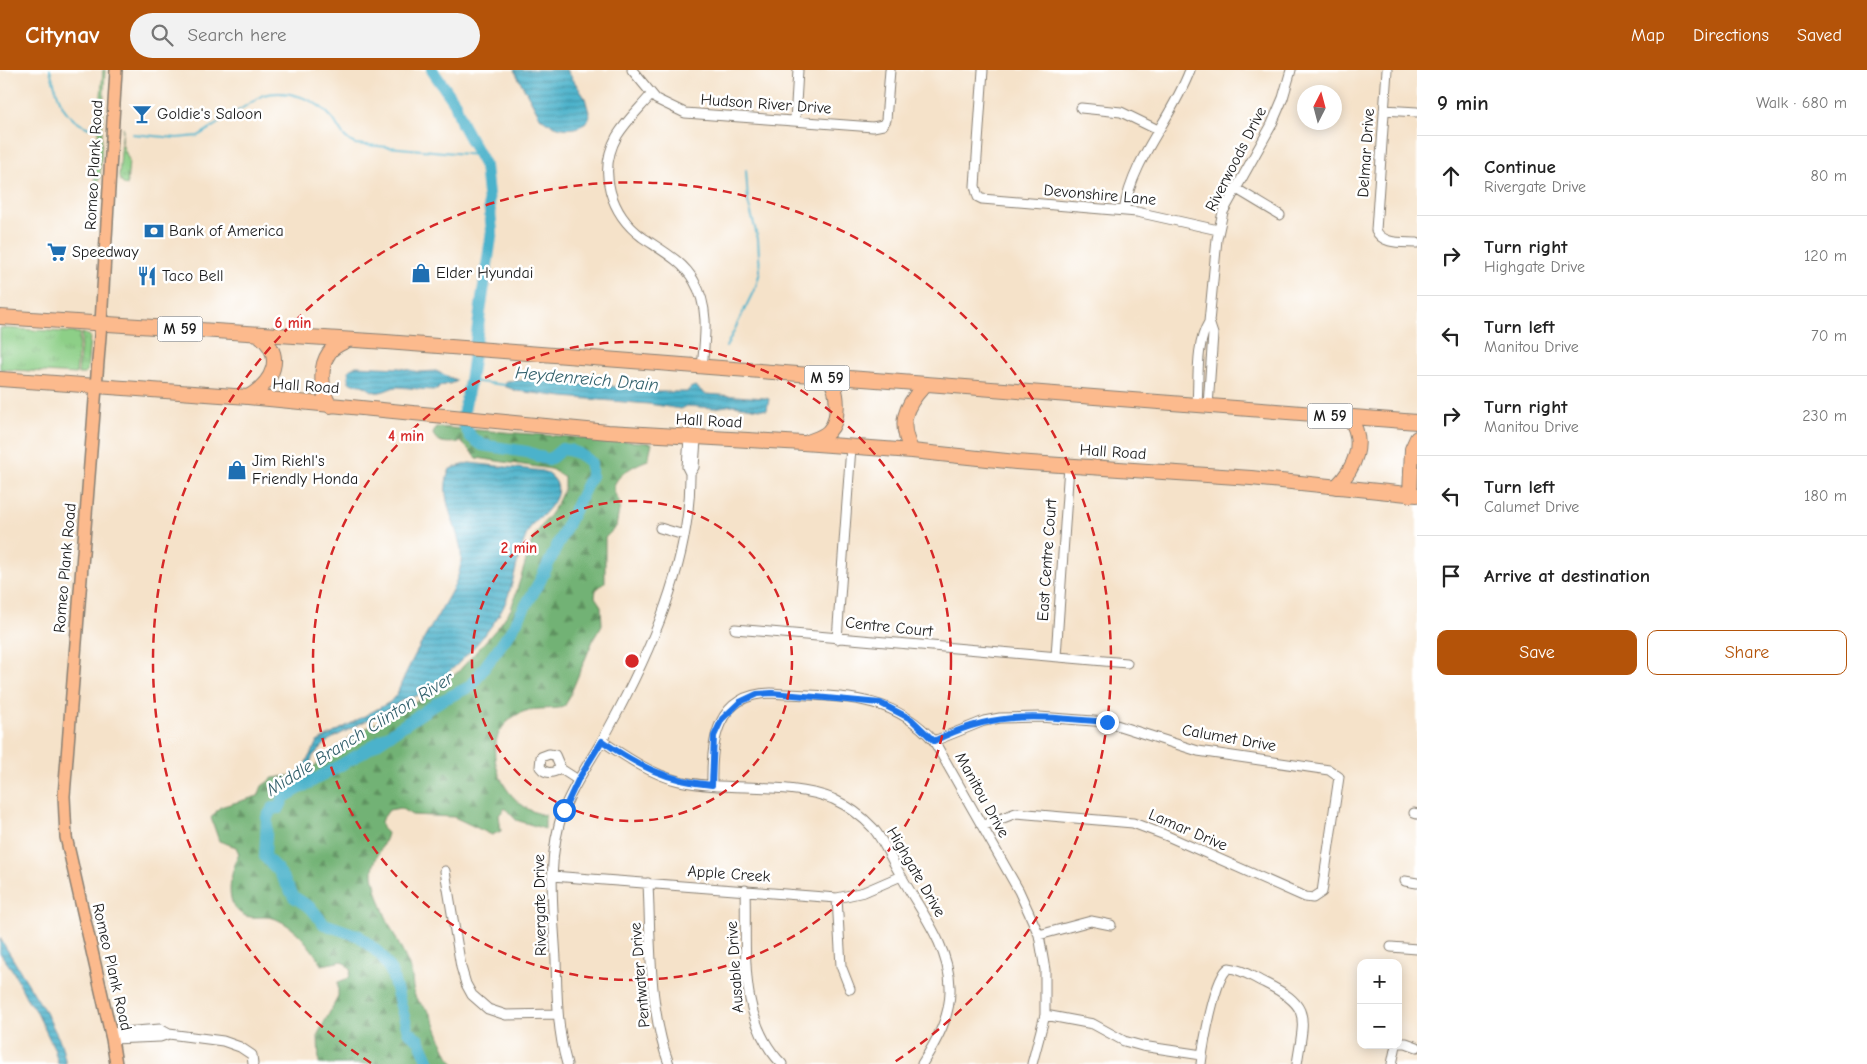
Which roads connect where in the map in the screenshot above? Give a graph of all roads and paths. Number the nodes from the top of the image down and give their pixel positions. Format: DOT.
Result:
graph roads {
  1 [pos="116,70"];
  2 [pos="632,70"];
  3 [pos="798,70"];
  4 [pos="890,70"];
  5 [pos="983,70"];
  6 [pos="1190,70"];
  7 [pos="1291,70"];
  8 [pos="1387,70"];
  9 [pos="652,95"];
  10 [pos="1080,108"];
  11 [pos="1384,110"];
  12 [pos="1417,112"];
  13 [pos="795,122"];
  14 [pos="1158,130"];
  15 [pos="1234,188"];
  16 [pos="1124,211"];
  17 [pos="1280,215"];
  18 [pos="1218,230"];
  19 [pos="1417,243"];
  20 [pos="0,317"];
  21 [pos="1209,322"];
  22 [pos="101,323"];
  23 [pos="259,335"];
  24 [pos="348,340"];
  25 [pos="1201,352"];
  26 [pos="1212,352"];
  27 [pos="702,367"];
  28 [pos="828,378"];
  29 [pos="0,380"];
  30 [pos="96,386"];
  31 [pos="924,386"];
  32 [pos="248,397"];
  33 [pos="330,406"];
  34 [pos="1202,406"];
  35 [pos="1350,418"];
  36 [pos="1417,422"];
  37 [pos="1417,438"];
  38 [pos="692,439"];
  39 [pos="803,443"];
  40 [pos="850,447"];
  41 [pos="912,451"];
  42 [pos="1069,466"];
  43 [pos="1336,487"];
  44 [pos="1413,495"];
  45 [pos="660,528"];
  46 [pos="684,535"];
  47 [pos="735,630"];
  48 [pos="837,639"];
  49 [pos="1056,656"];
  50 [pos="1127,664"];
  51 [pos="602,741"];
  52 [pos="934,741"];
  53 [pos="561,769"];
  54 [pos="578,780"];
  55 [pos="712,785"];
  56 [pos="982,826"];
  57 [pos="445,871"];
  58 [pos="552,876"];
  59 [pos="901,876"];
  60 [pos="1405,881"];
  61 [pos="648,883"];
  62 [pos="1417,883"];
  63 [pos="745,890"];
  64 [pos="1317,897"];
  65 [pos="837,898"];
  66 [pos="1111,925"];
  67 [pos="1039,935"];
  68 [pos="1391,947"];
  69 [pos="1417,949"];
  70 [pos="850,989"];
  71 [pos="558,1014"];
  72 [pos="1045,1015"];
  73 [pos="112,1036"];
  74 [pos="1402,1042"];
  75 [pos="1417,1047"];
  76 [pos="1396,1049"];
  77 [pos="1202,1059"];
  78 [pos="253,1060"];
  79 [pos="116,1064"];
  80 [pos="568,1064"];
  81 [pos="669,1064"];
  82 [pos="782,1064"];
  83 [pos="922,1064"];
  84 [pos="1032,1064"];
  85 [pos="1297,1064"];
  86 [pos="1392,1064"];
  1 -- 22 [label="main road, Romeo Plank Road"];
  2 -- 9 [label="street, Hudson River Drive"];
  3 -- 13 [label="street"];
  4 -- 13 [label="street, Hudson River Drive"];
  5 -- 16 [label="street, Devonshire Lane"];
  6 -- 14 [label="street"];
  7 -- 15 [label="street, Riverwoods Drive"];
  8 -- 11 [label="street, Delmar Drive"];
  9 -- 13 [label="street, Hudson River Drive"];
  9 -- 27 [label="street"];
  10 -- 14 [label="street"];
  11 -- 12 [label="street"];
  11 -- 19 [label="street, Delmar Drive"];
  14 -- 16 [label="street"];
  15 -- 17 [label="street"];
  15 -- 18 [label="street, Riverwoods Drive"];
  16 -- 18 [label="street, Devonshire Lane"];
  18 -- 21 [label="street, Riverwoods Drive"];
  20 -- 22 [label="highway, M 59"];
  21 -- 25 [label="street, Riverwoods Drive"];
  21 -- 26 [label="street, Riverwoods Drive"];
  22 -- 23 [label="highway, M 59"];
  22 -- 30 [label="main road, Romeo Plank Road"];
  23 -- 24 [label="highway, M 59"];
  23 -- 32 [label="highway"];
  24 -- 27 [label="highway, M 59"];
  24 -- 33 [label="highway"];
  25 -- 26 [label="street"];
  25 -- 34 [label="street, Riverwoods Drive"];
  26 -- 34 [label="street, Riverwoods Drive"];
  27 -- 28 [label="highway, M 59"];
  28 -- 31 [label="highway, M 59"];
  28 -- 39 [label="highway"];
  29 -- 30 [label="highway, Hall Road"];
  30 -- 32 [label="highway, Hall Road"];
  30 -- 73 [label="main road, Romeo Plank Road"];
  31 -- 34 [label="highway, M 59"];
  31 -- 41 [label="highway"];
  32 -- 33 [label="highway, Hall Road"];
  33 -- 38 [label="highway, Hall Road"];
  34 -- 35 [label="highway, M 59"];
  35 -- 36 [label="highway, M 59"];
  35 -- 43 [label="highway"];
  37 -- 44 [label="highway"];
  38 -- 39 [label="highway, Hall Road"];
  38 -- 46 [label="street, Rivergate Drive"];
  39 -- 40 [label="highway, Hall Road"];
  40 -- 41 [label="highway, Hall Road"];
  40 -- 48 [label="street, Centre Court"];
  41 -- 42 [label="highway, Hall Road"];
  42 -- 43 [label="highway, Hall Road"];
  42 -- 49 [label="street, East Centre Court"];
  43 -- 44 [label="highway, Hall Road"];
  45 -- 46 [label="street"];
  46 -- 51 [label="street, Rivergate Drive"];
  47 -- 48 [label="street"];
  48 -- 49 [label="street, Centre Court"];
  49 -- 50 [label="street, Centre Court"];
  51 -- 54 [label="street, Rivergate Drive"];
  51 -- 55 [label="street, Highgate Drive"];
  52 -- 55 [label="street, Manitou Drive"];
  52 -- 56 [label="street, Manitou Drive"];
  52 -- 64 [label="street, Calumet Drive"];
  53 -- 54 [label="street"];
  54 -- 58 [label="street, Rivergate Drive"];
  55 -- 59 [label="street, Highgate Drive"];
  56 -- 64 [label="street, Lamar Drive"];
  56 -- 67 [label="street, Manitou Drive"];
  57 -- 71 [label="street"];
  58 -- 61 [label="street, Apple Creek"];
  58 -- 71 [label="street, Rivergate Drive"];
  59 -- 65 [label="street, Apple Creek"];
  59 -- 83 [label="street, Highgate Drive"];
  60 -- 62 [label="street"];
  61 -- 63 [label="street, Apple Creek"];
  61 -- 81 [label="street, Pentwater Drive"];
  63 -- 65 [label="street, Apple Creek"];
  63 -- 82 [label="street, Ausable Drive"];
  65 -- 70 [label="street"];
  66 -- 67 [label="street"];
  67 -- 72 [label="street, Manitou Drive"];
  68 -- 69 [label="street"];
  71 -- 80 [label="street, Rivergate Drive"];
  72 -- 77 [label="street"];
  72 -- 84 [label="street, Manitou Drive"];
  73 -- 78 [label="street"];
  73 -- 79 [label="main road, Romeo Plank Road"];
  74 -- 75 [label="street"];
  76 -- 86 [label="street"];
  77 -- 85 [label="street"];
}
